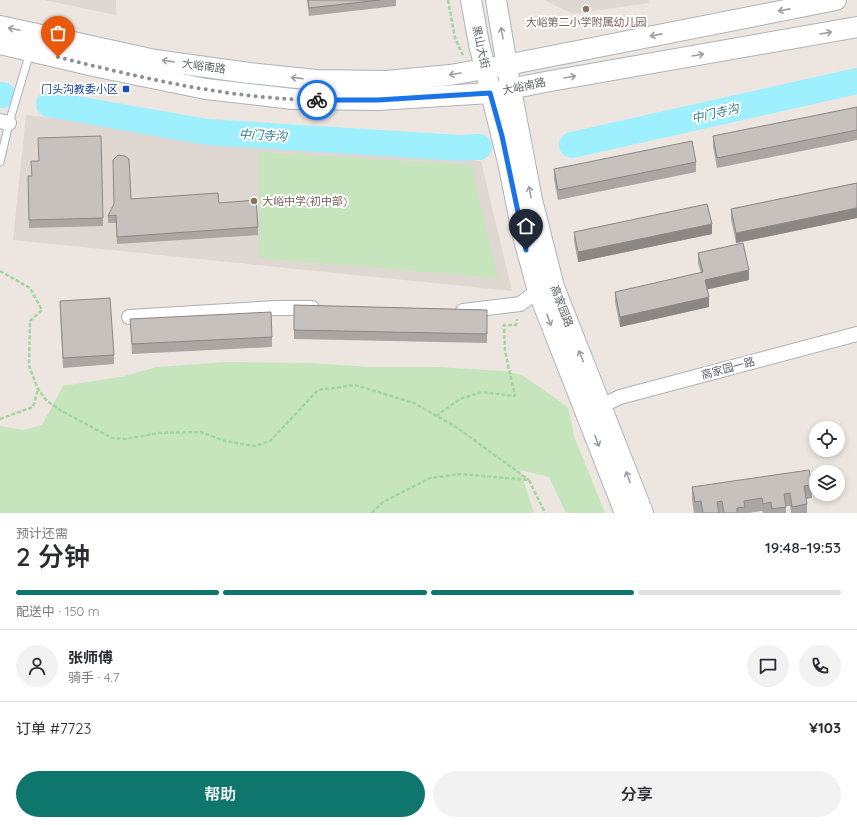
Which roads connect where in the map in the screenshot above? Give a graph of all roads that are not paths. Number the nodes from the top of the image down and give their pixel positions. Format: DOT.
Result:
graph roads {
  1 [pos="471,0"];
  2 [pos="496,0"];
  3 [pos="836,0"];
  4 [pos="0,26"];
  5 [pos="857,27"];
  6 [pos="33,42"];
  7 [pos="0,44"];
  8 [pos="507,65"];
  9 [pos="486,69"];
  10 [pos="511,90"];
  11 [pos="490,93"];
  12 [pos="5,122"];
  13 [pos="0,162"];
  14 [pos="538,291"];
  15 [pos="329,308"];
  16 [pos="453,311"];
  17 [pos="129,317"];
  18 [pos="857,334"];
  19 [pos="601,406"];
  20 [pos="625,513"];
  21 [pos="642,513"];
  1 -- 9 [label="main road, 黑山大街"];
  8 -- 2 [label="main road, 黑山大街, one-way"];
  3 -- 8 [label="main road, 大峪南路, one-way"];
  6 -- 4 [label="main road, 大峪南路, one-way"];
  10 -- 5 [label="main road, 大峪南路, one-way"];
  6 -- 7 [label="main road, 大峪南路"];
  9 -- 6 [label="main road, 大峪南路, one-way"];
  6 -- 11 [label="main road, 大峪南路"];
  6 -- 12 [label="lane"];
  8 -- 9 [label="main road, 大峪南路"];
  8 -- 10 [label="main road, 黑山大街"];
  9 -- 11 [label="main road, 黑山大街"];
  10 -- 11 [label="main road, 大峪南路"];
  19 -- 10 [label="main road, 高家园路, one-way"];
  11 -- 14 [label="main road, 高家园路"];
  12 -- 13 [label="lane"];
  14 -- 16 [label="street"];
  14 -- 20 [label="main road, 高家园路, one-way"];
  15 -- 17 [label="street"];
  18 -- 19 [label="street, 高家园一路"];
  21 -- 19 [label="main road, 高家园路, one-way"];
}
